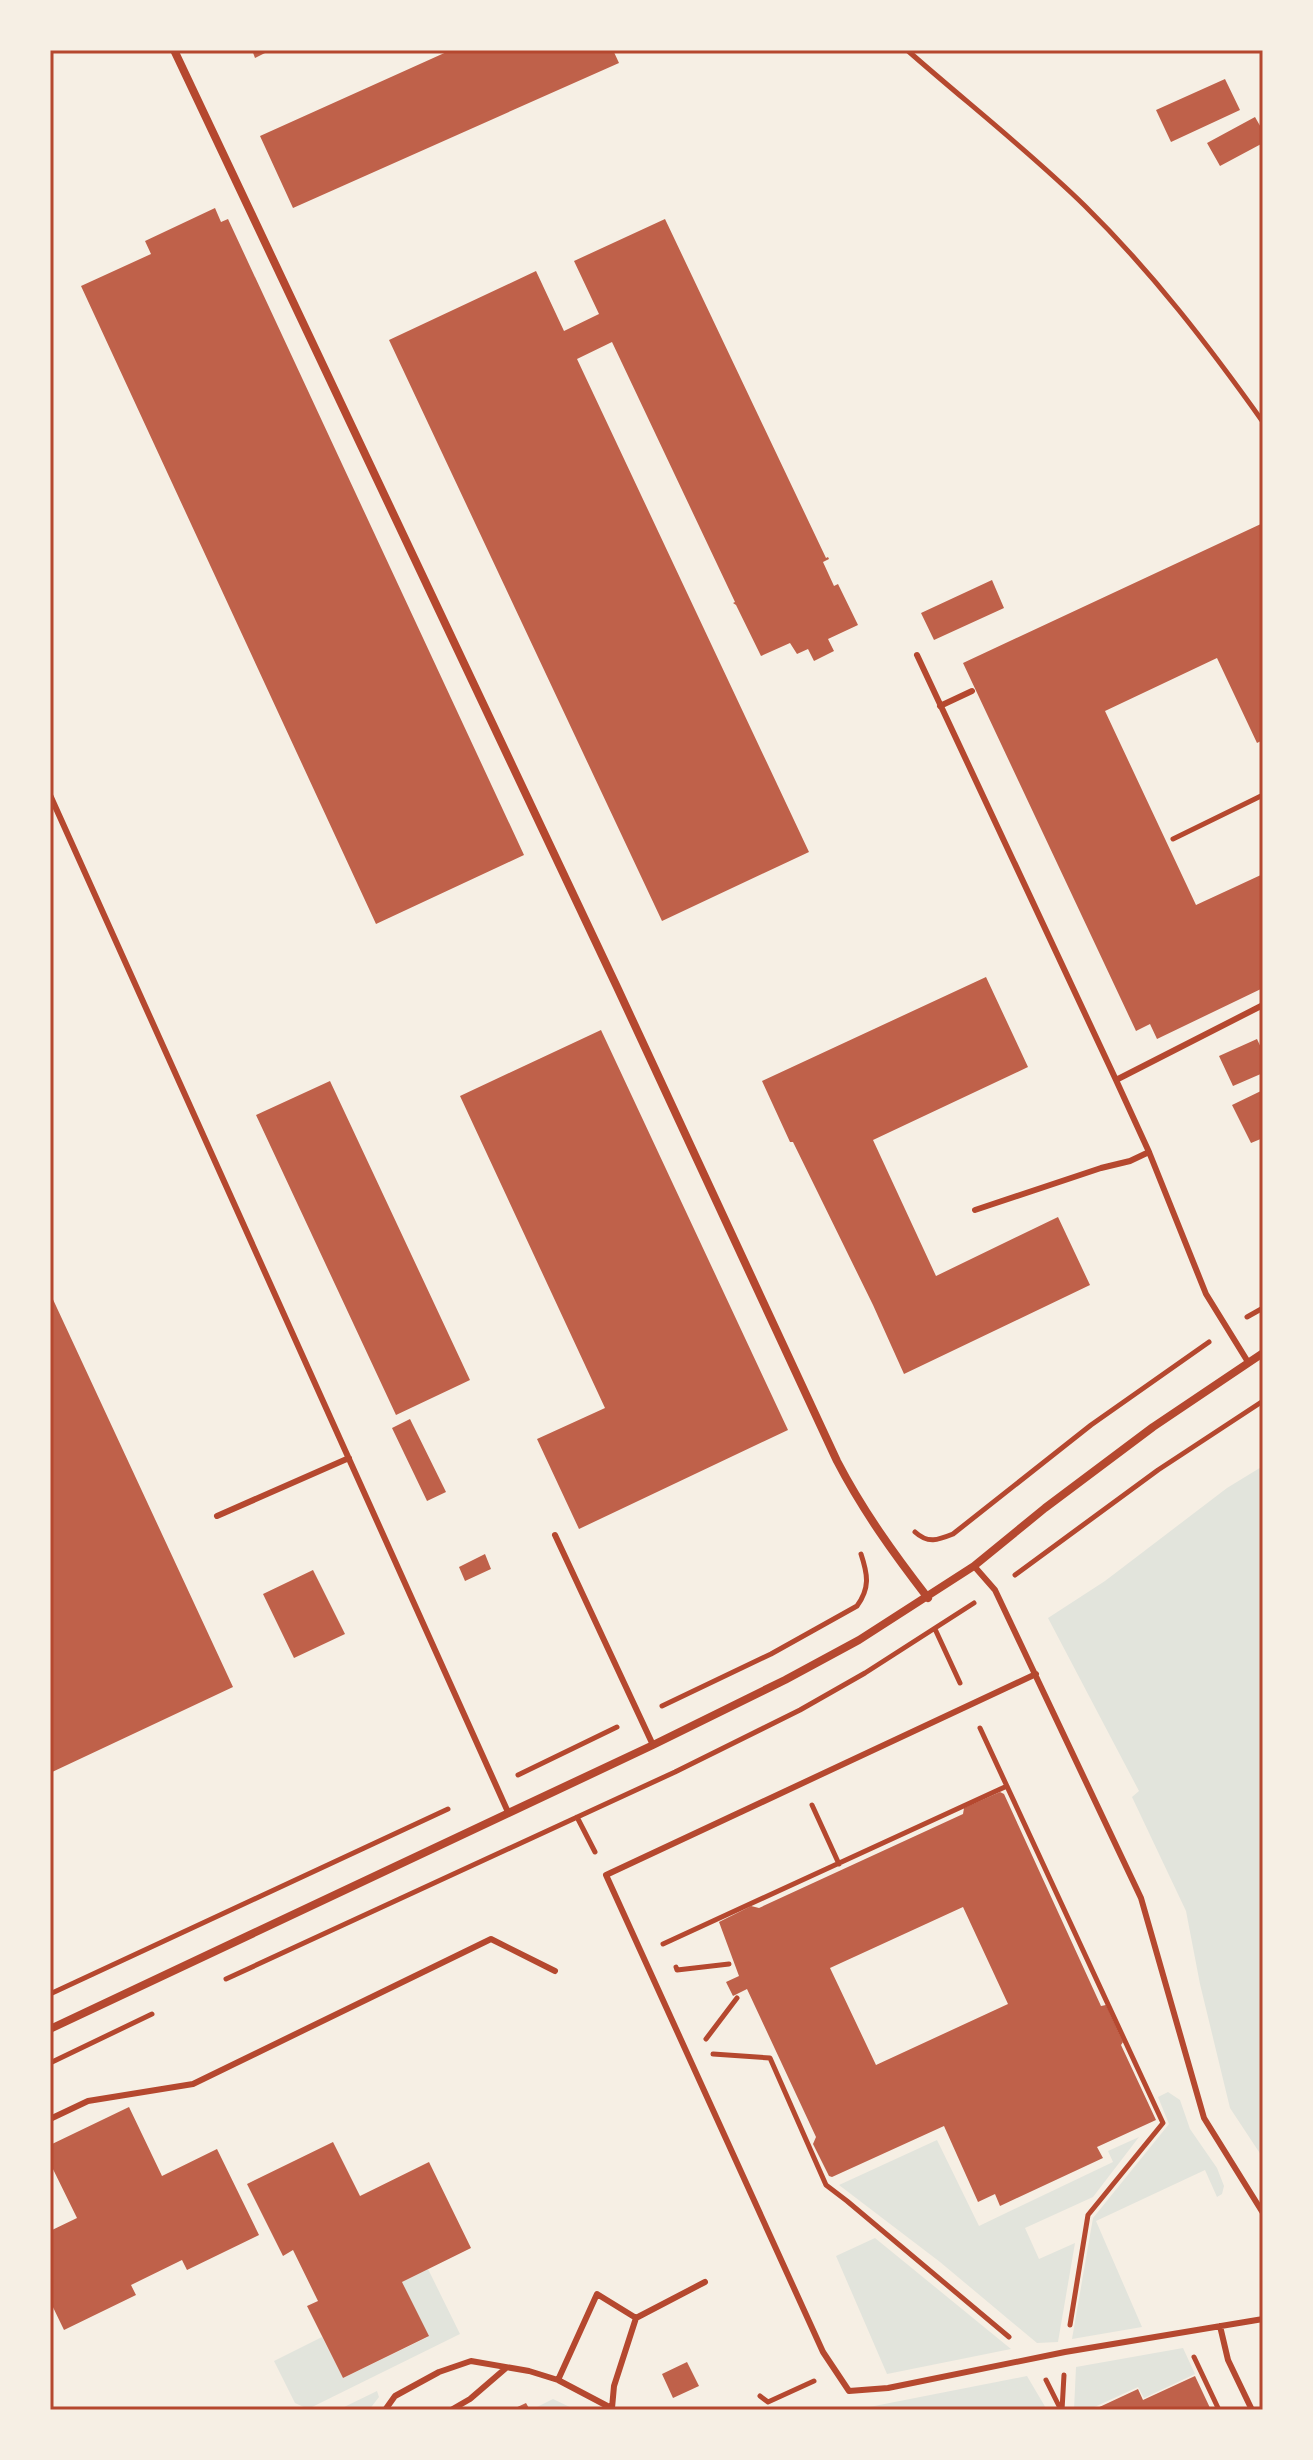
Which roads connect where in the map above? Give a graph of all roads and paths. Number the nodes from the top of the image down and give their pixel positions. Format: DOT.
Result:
graph roads {
  1 [pos="174,50"];
  2 [pos="907,50"];
  3 [pos="1263,422"];
  4 [pos="917,655"];
  5 [pos="972,691"];
  6 [pos="940,706"];
  7 [pos="50,795"];
  8 [pos="1263,795"];
  9 [pos="1173,839"];
  10 [pos="1263,1005"];
  11 [pos="1116,1080"];
  12 [pos="1149,1152"];
  13 [pos="975,1210"];
  14 [pos="1227,1329"];
  15 [pos="1263,1353"];
  16 [pos="1248,1362"];
  17 [pos="349,1458"];
  18 [pos="217,1516"];
  19 [pos="912,1530"];
  20 [pos="555,1535"];
  21 [pos="860,1553"];
  22 [pos="974,1566"];
  23 [pos="928,1598"];
  24 [pos="935,1629"];
  25 [pos="1036,1674"];
  26 [pos="970,1705"];
  27 [pos="640,1717"];
  28 [pos="653,1745"];
  29 [pos="802,1782"];
  30 [pos="496,1786"];
  31 [pos="1007,1786"];
  32 [pos="449,1808"];
  33 [pos="508,1812"];
  34 [pos="577,1817"];
  35 [pos="589,1840"];
  36 [pos="839,1864"];
  37 [pos="643,1954"];
  38 [pos="729,1964"];
  39 [pos="677,1970"];
  40 [pos="555,1971"];
  41 [pos="50,1994"];
  42 [pos="737,1998"];
  43 [pos="50,2029"];
  44 [pos="692,2053"];
  45 [pos="50,2119"];
  46 [pos="1263,2213"];
  47 [pos="705,2282"];
  48 [pos="636,2318"];
  49 [pos="1263,2319"];
  50 [pos="1220,2326"];
  51 [pos="1188,2332"];
  52 [pos="1065,2352"];
  53 [pos="1035,2358"];
  54 [pos="834,2367"];
  55 [pos="506,2368"];
  56 [pos="558,2380"];
  57 [pos="760,2396"];
  58 [pos="614,2409"];
  59 [pos="385,2410"];
  60 [pos="451,2410"];
  61 [pos="1062,2410"];
  62 [pos="1219,2410"];
  63 [pos="1252,2410"];
  1 -- 23 [label="street"];
  2 -- 3 [label="path"];
  4 -- 6 [label="lane"];
  5 -- 6 [label="lane"];
  6 -- 11 [label="lane"];
  7 -- 17 [label="lane"];
  8 -- 9 [label="path"];
  10 -- 11 [label="lane"];
  11 -- 12 [label="lane"];
  12 -- 13 [label="lane"];
  12 -- 14 [label="lane"];
  14 -- 16 [label="lane"];
  14 -- 19 [label="path"];
  15 -- 16 [label="street"];
  16 -- 22 [label="street"];
  17 -- 18 [label="lane"];
  17 -- 30 [label="lane"];
  20 -- 27 [label="lane"];
  21 -- 27 [label="path"];
  22 -- 23 [label="street"];
  22 -- 25 [label="lane"];
  23 -- 28 [label="street"];
  24 -- 26 [label="path"];
  25 -- 26 [label="lane"];
  25 -- 46 [label="lane"];
  26 -- 29 [label="lane"];
  26 -- 31 [label="path"];
  27 -- 28 [label="lane"];
  27 -- 30 [label="path"];
  28 -- 33 [label="street"];
  29 -- 36 [label="path"];
  29 -- 37 [label="lane"];
  30 -- 33 [label="lane"];
  31 -- 36 [label="path"];
  31 -- 52 [label="path"];
  32 -- 41 [label="path"];
  33 -- 43 [label="street"];
  34 -- 35 [label="path"];
  36 -- 37 [label="path"];
  37 -- 44 [label="lane"];
  38 -- 39 [label="path"];
  40 -- 45 [label="lane"];
  42 -- 44 [label="path"];
  44 -- 53 [label="path"];
  44 -- 54 [label="lane"];
  47 -- 48 [label="lane"];
  48 -- 56 [label="lane"];
  48 -- 58 [label="lane"];
  49 -- 50 [label="lane"];
  50 -- 51 [label="lane"];
  50 -- 63 [label="lane"];
  51 -- 52 [label="lane"];
  51 -- 62 [label="path"];
  52 -- 53 [label="lane"];
  52 -- 61 [label="path"];
  53 -- 54 [label="lane"];
  54 -- 57 [label="path"];
  55 -- 56 [label="lane"];
  55 -- 59 [label="lane"];
  55 -- 60 [label="lane"];
  56 -- 58 [label="lane"];
}
